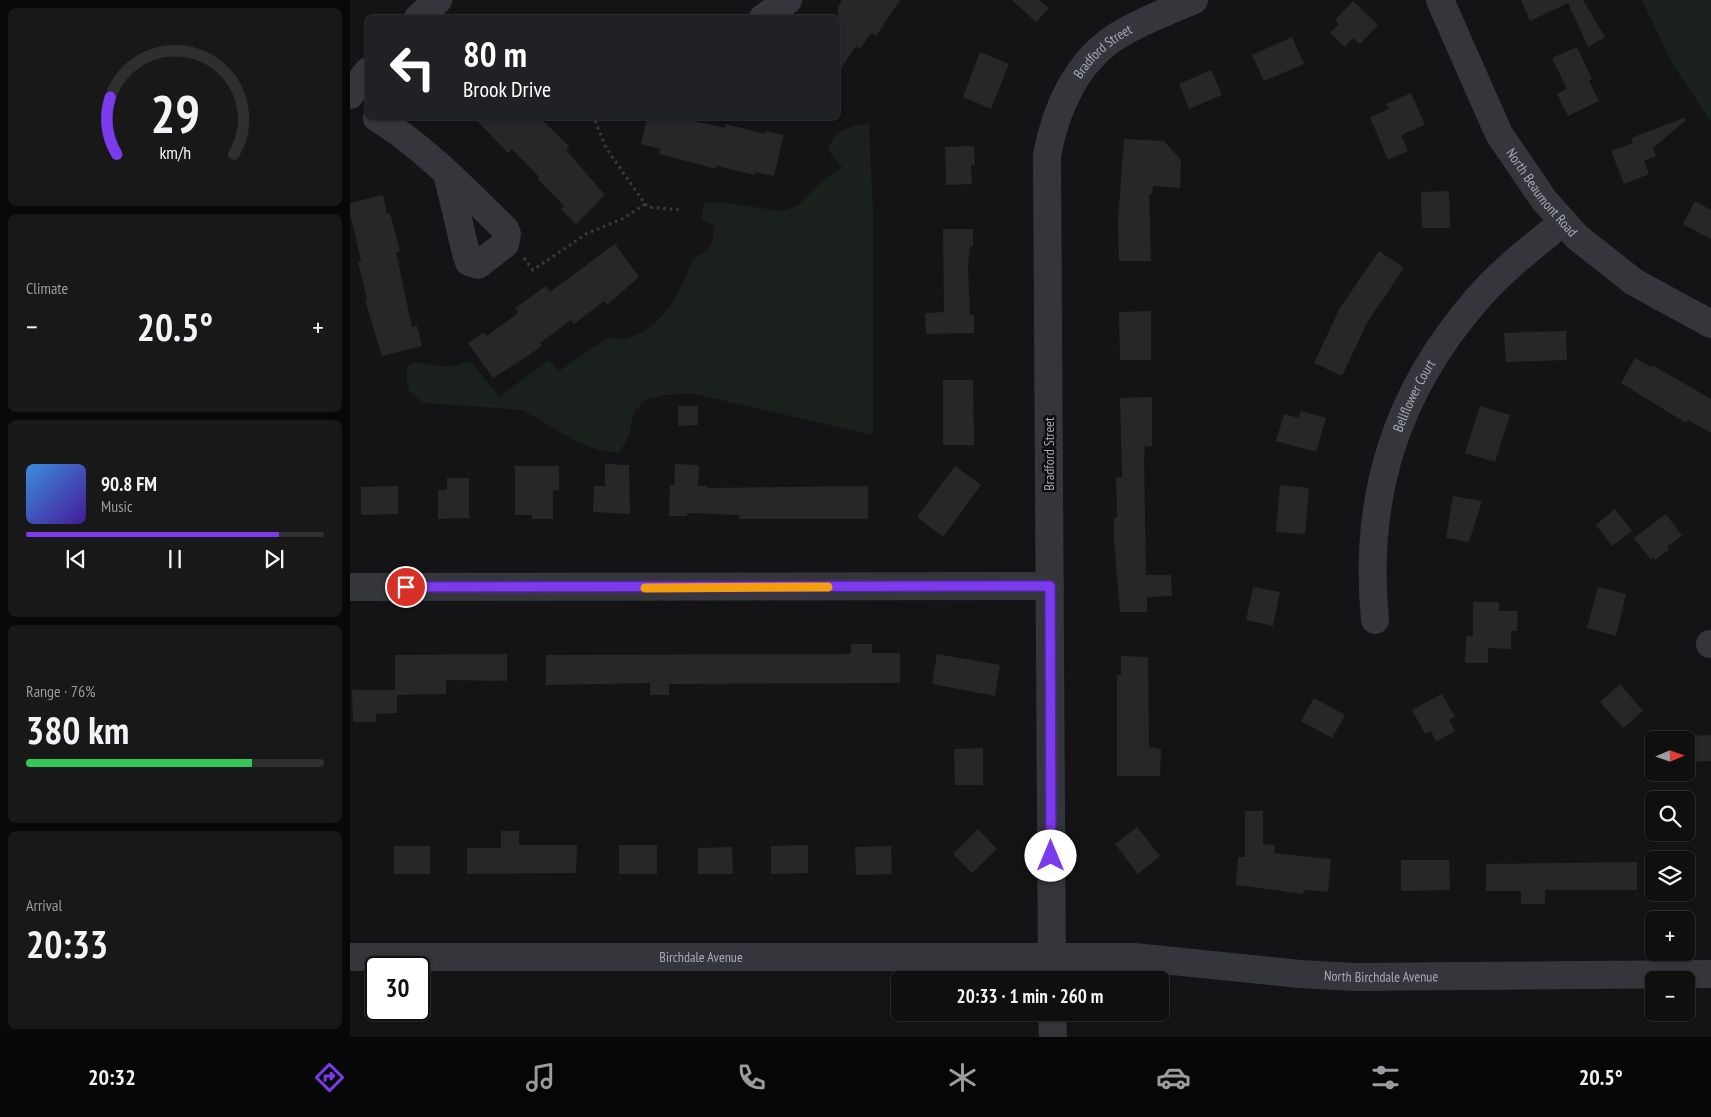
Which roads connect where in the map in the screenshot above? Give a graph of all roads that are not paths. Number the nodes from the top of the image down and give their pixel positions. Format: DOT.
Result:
graph roads {
  1 [pos="438,0"];
  2 [pos="788,0"];
  3 [pos="1194,0"];
  4 [pos="1440,0"];
  5 [pos="421,15"];
  6 [pos="767,15"];
  7 [pos="365,74"];
  8 [pos="350,95"];
  9 [pos="350,101"];
  10 [pos="365,110"];
  11 [pos="379,120"];
  12 [pos="447,173"];
  13 [pos="1563,222"];
  14 [pos="1711,324"];
  15 [pos="1050,586"];
  16 [pos="350,587"];
  17 [pos="1375,620"];
  18 [pos="350,957"];
  19 [pos="1052,968"];
  20 [pos="1711,974"];
  21 [pos="1052,1021"];
  22 [pos="1053,1037"];
  1 -- 5 [label="street"];
  2 -- 6 [label="street"];
  3 -- 15 [label="street, Bradford Street"];
  4 -- 13 [label="street, North Beaumont Road"];
  7 -- 8 [label="street"];
  9 -- 10 [label="street"];
  11 -- 12 [label="street"];
  12 -- 12 [label="street"];
  13 -- 14 [label="street, North Beaumont Road"];
  13 -- 17 [label="street, Bellflower Court"];
  15 -- 16 [label="street"];
  15 -- 19 [label="street, Bradford Street"];
  18 -- 19 [label="street, Birchdale Avenue"];
  19 -- 20 [label="street, North Birchdale Avenue"];
  21 -- 22 [label="street"];
}
